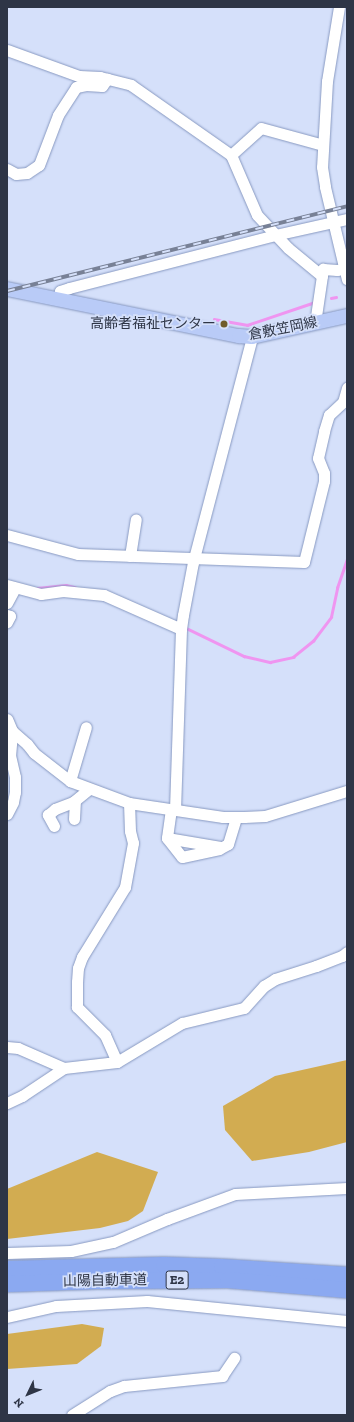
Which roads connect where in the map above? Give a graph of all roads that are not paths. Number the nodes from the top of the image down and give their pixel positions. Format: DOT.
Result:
graph roads {
  1 [pos="339,7"];
  2 [pos="7,50"];
  3 [pos="107,79"];
  4 [pos="323,145"];
  5 [pos="231,155"];
  6 [pos="7,169"];
  7 [pos="347,219"];
  8 [pos="334,223"];
  9 [pos="275,235"];
  10 [pos="346,273"];
  11 [pos="322,276"];
  12 [pos="7,289"];
  13 [pos="58,300"];
  14 [pos="347,316"];
  15 [pos="314,323"];
  16 [pos="252,337"];
  17 [pos="347,388"];
  18 [pos="136,519"];
  19 [pos="7,535"];
  20 [pos="130,556"];
  21 [pos="194,559"];
  22 [pos="11,586"];
  23 [pos="7,603"];
  24 [pos="7,615"];
  25 [pos="7,622"];
  26 [pos="181,626"];
  27 [pos="7,719"];
  28 [pos="86,727"];
  29 [pos="12,731"];
  30 [pos="70,781"];
  31 [pos="89,789"];
  32 [pos="347,791"];
  33 [pos="75,801"];
  34 [pos="129,803"];
  35 [pos="173,809"];
  36 [pos="7,814"];
  37 [pos="236,818"];
  38 [pos="74,819"];
  39 [pos="54,826"];
  40 [pos="167,838"];
  41 [pos="222,847"];
  42 [pos="347,952"];
  43 [pos="7,1047"];
  44 [pos="116,1062"];
  45 [pos="64,1068"];
  46 [pos="7,1103"];
  47 [pos="347,1188"];
  48 [pos="7,1253"];
  49 [pos="7,1269"];
  50 [pos="347,1273"];
  51 [pos="7,1284"];
  52 [pos="347,1290"];
  53 [pos="7,1317"];
  54 [pos="347,1321"];
  55 [pos="234,1358"];
  56 [pos="72,1415"];
  1 -- 4 [label="street"];
  2 -- 3 [label="street"];
  3 -- 5 [label="street"];
  3 -- 6 [label="street"];
  4 -- 5 [label="street"];
  4 -- 8 [label="street"];
  5 -- 9 [label="street"];
  7 -- 8 [label="street"];
  8 -- 9 [label="street"];
  8 -- 10 [label="street"];
  9 -- 11 [label="street"];
  9 -- 13 [label="street"];
  10 -- 11 [label="street"];
  11 -- 15 [label="street"];
  12 -- 13 [label="main road, 倉敷笠岡線"];
  13 -- 16 [label="main road, 倉敷笠岡線"];
  14 -- 15 [label="main road, 倉敷笠岡線"];
  15 -- 16 [label="main road, 倉敷笠岡線"];
  16 -- 21 [label="street"];
  17 -- 21 [label="street"];
  18 -- 20 [label="street"];
  19 -- 20 [label="street"];
  20 -- 21 [label="street"];
  21 -- 26 [label="street"];
  22 -- 23 [label="street"];
  22 -- 26 [label="street"];
  24 -- 25 [label="street"];
  26 -- 35 [label="street"];
  27 -- 29 [label="street"];
  28 -- 30 [label="street"];
  29 -- 30 [label="street"];
  29 -- 36 [label="street"];
  30 -- 31 [label="street"];
  31 -- 33 [label="street"];
  31 -- 34 [label="street"];
  32 -- 37 [label="street"];
  33 -- 38 [label="street"];
  33 -- 39 [label="street"];
  34 -- 35 [label="street"];
  34 -- 44 [label="street"];
  35 -- 37 [label="street"];
  35 -- 40 [label="street"];
  37 -- 41 [label="street"];
  40 -- 41 [label="street"];
  40 -- 41 [label="street"];
  42 -- 44 [label="street"];
  43 -- 45 [label="street"];
  44 -- 45 [label="street"];
  45 -- 46 [label="street"];
  47 -- 48 [label="street"];
  49 -- 50 [label="highway, 山陽自動車道 / E2"];
  51 -- 52 [label="highway, 山陽自動車道 / E2"];
  53 -- 54 [label="street"];
  55 -- 56 [label="street"];
}
